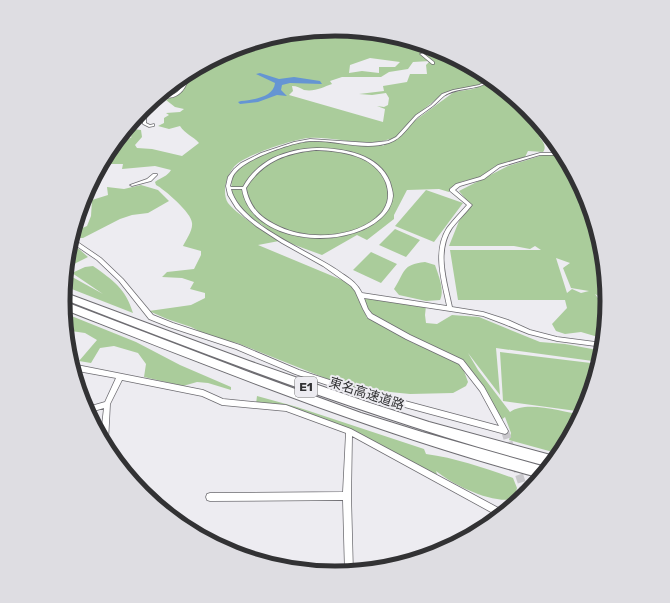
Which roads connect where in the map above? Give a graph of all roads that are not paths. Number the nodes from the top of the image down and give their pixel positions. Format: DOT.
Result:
graph roads {
  1 [pos="427,52"];
  2 [pos="433,63"];
  3 [pos="485,82"];
  4 [pos="185,83"];
  5 [pos="165,98"];
  6 [pos="144,117"];
  7 [pos="153,125"];
  8 [pos="556,154"];
  9 [pos="155,175"];
  10 [pos="132,185"];
  11 [pos="229,188"];
  12 [pos="244,188"];
  13 [pos="76,244"];
  14 [pos="360,295"];
  15 [pos="70,298"];
  16 [pos="70,308"];
  17 [pos="450,308"];
  18 [pos="597,344"];
  19 [pos="79,368"];
  20 [pos="120,377"];
  21 [pos="107,404"];
  22 [pos="92,408"];
  23 [pos="349,431"];
  24 [pos="105,435"];
  25 [pos="548,460"];
  26 [pos="539,471"];
  27 [pos="347,496"];
  28 [pos="210,497"];
  29 [pos="497,512"];
  30 [pos="349,566"];
  1 -- 2 [label="street"];
  3 -- 11 [label="street"];
  4 -- 5 [label="street"];
  6 -- 7 [label="street"];
  8 -- 17 [label="street"];
  9 -- 10 [label="street"];
  11 -- 12 [label="street"];
  11 -- 14 [label="street"];
  12 -- 12 [label="street"];
  13 -- 14 [label="street"];
  14 -- 17 [label="street"];
  15 -- 25 [label="highway, 東名高速道路 / E1"];
  16 -- 26 [label="highway, 東名高速道路 / E1"];
  17 -- 18 [label="street"];
  19 -- 20 [label="street"];
  20 -- 21 [label="street"];
  20 -- 23 [label="street"];
  21 -- 22 [label="street"];
  21 -- 24 [label="street"];
  23 -- 27 [label="street"];
  23 -- 29 [label="street"];
  27 -- 28 [label="street"];
  27 -- 30 [label="street"];
}
